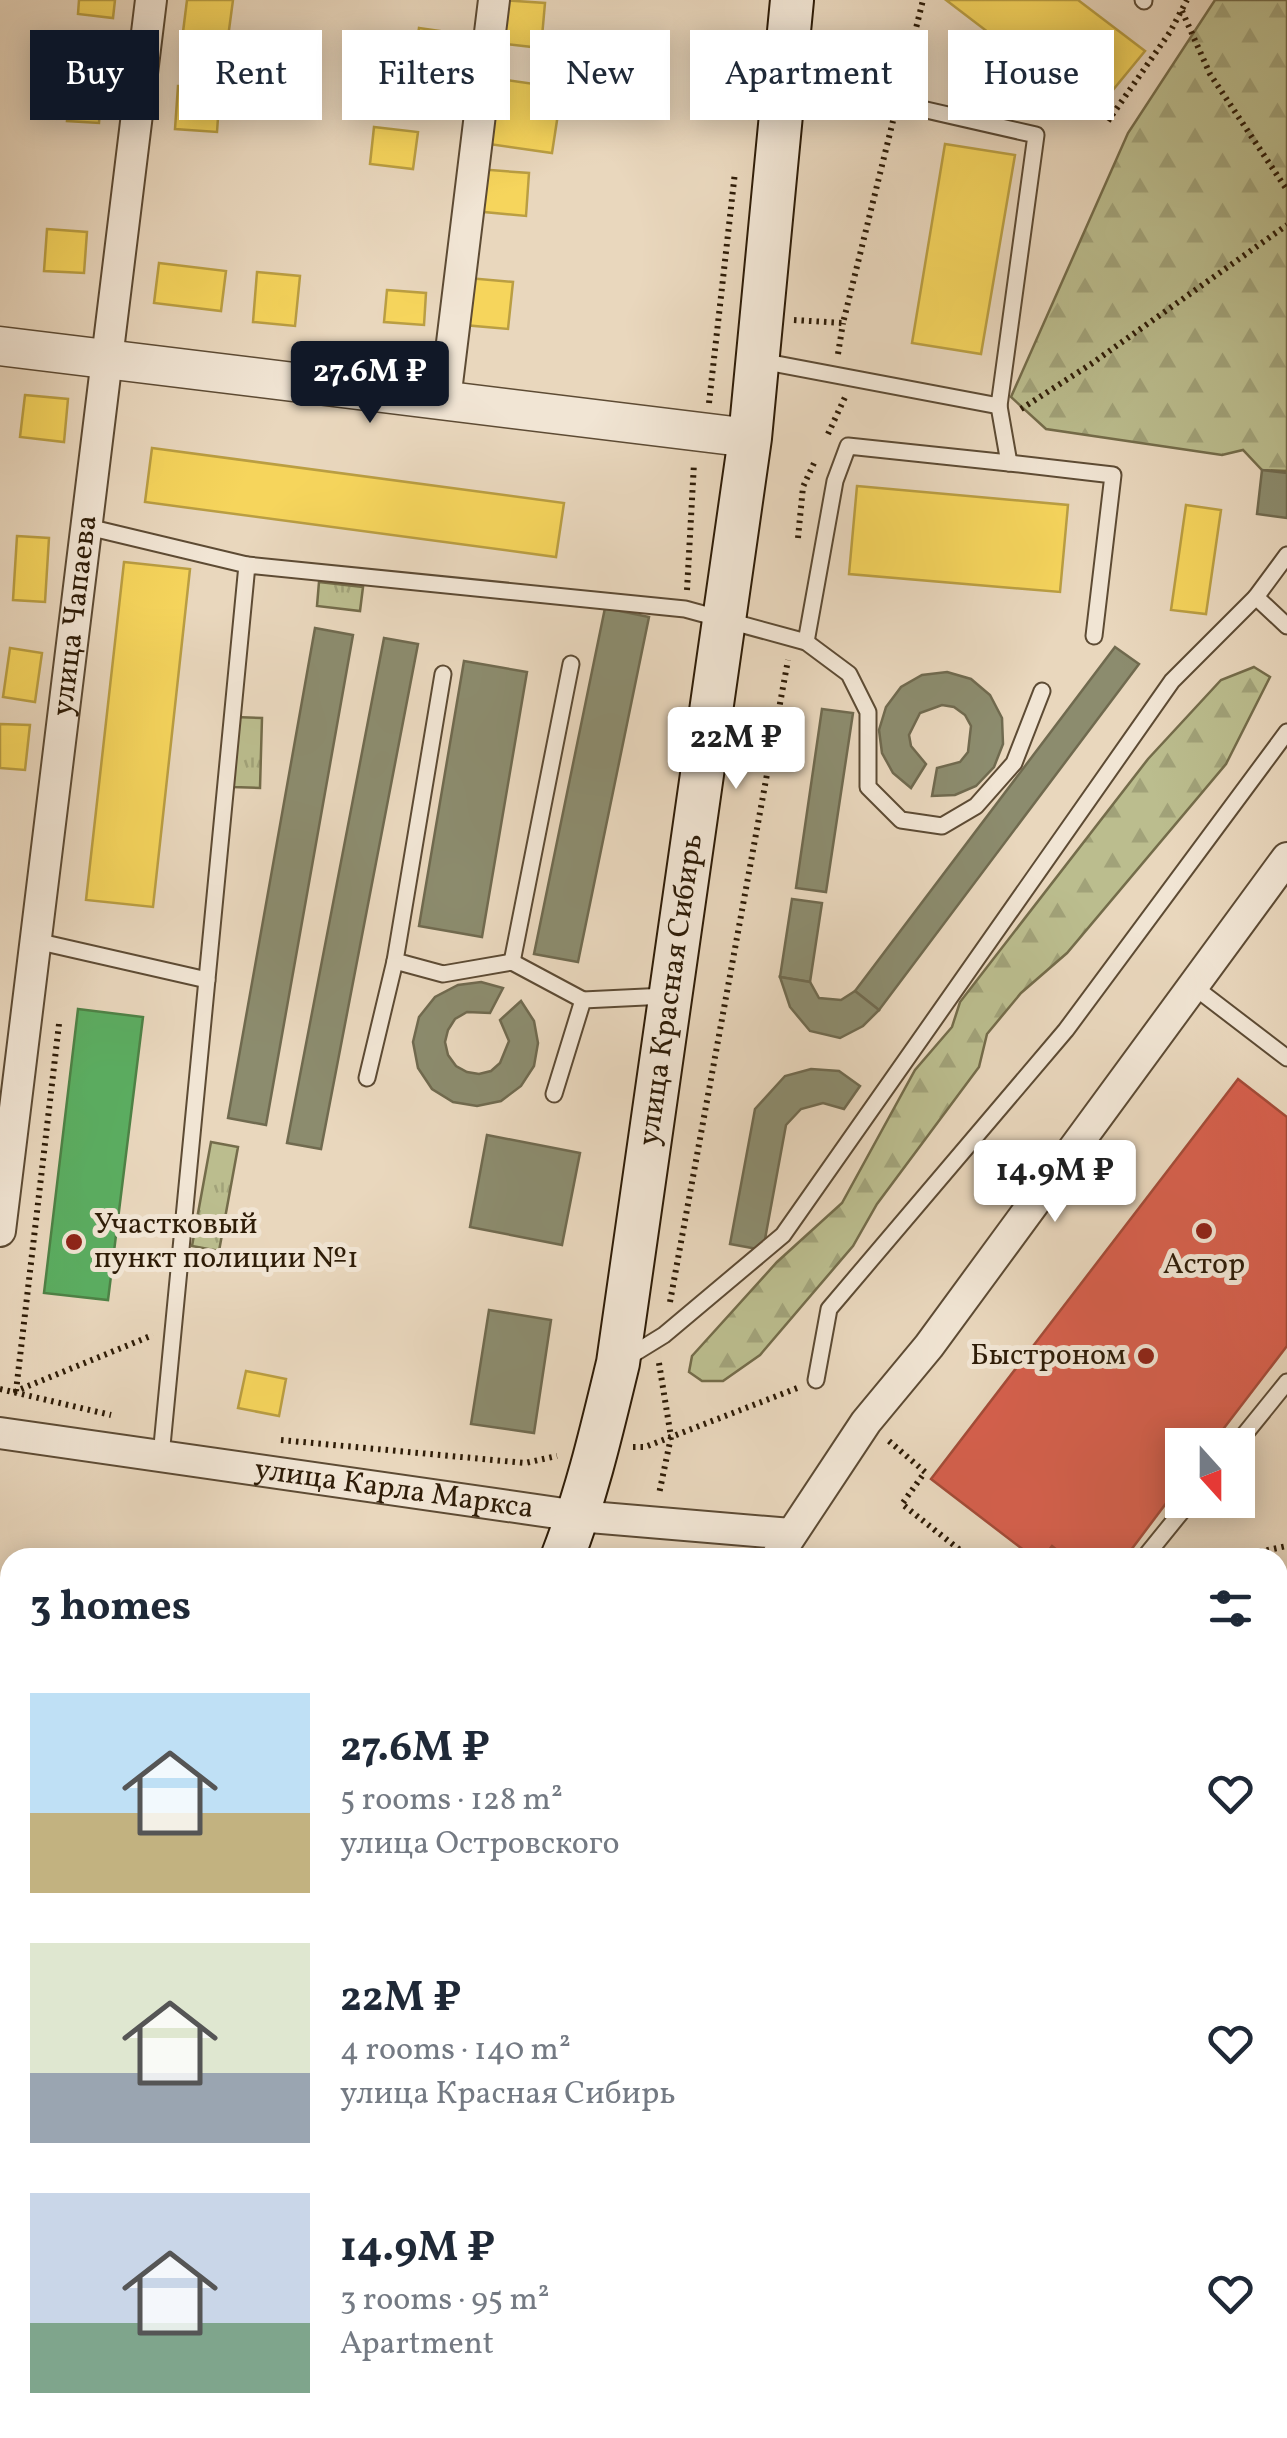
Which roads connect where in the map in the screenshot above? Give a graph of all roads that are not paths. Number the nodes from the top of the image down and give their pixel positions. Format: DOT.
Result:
graph roads {
  1 [pos="151,0"];
  2 [pos="494,0"];
  3 [pos="792,0"];
  4 [pos="788,30"];
  5 [pos="928,110"];
  6 [pos="778,120"];
  7 [pos="0,346"];
  8 [pos="759,360"];
  9 [pos="108,361"];
  10 [pos="444,400"];
  11 [pos="1000,414"];
  12 [pos="750,438"];
  13 [pos="1008,463"];
  14 [pos="88,527"];
  15 [pos="1287,555"];
  16 [pos="247,566"];
  17 [pos="1256,597"];
  18 [pos="705,615"];
  19 [pos="1287,626"];
  20 [pos="1094,636"];
  21 [pos="798,640"];
  22 [pos="571,664"];
  23 [pos="443,674"];
  24 [pos="1042,691"];
  25 [pos="1287,732"];
  26 [pos="1287,858"];
  27 [pos="36,940"];
  28 [pos="395,961"];
  29 [pos="512,962"];
  30 [pos="207,980"];
  31 [pos="1193,986"];
  32 [pos="670,996"];
  33 [pos="583,1000"];
  34 [pos="1287,1058"];
  35 [pos="367,1078"];
  36 [pos="554,1094"];
  37 [pos="0,1231"];
  38 [pos="618,1363"];
  39 [pos="816,1380"];
  40 [pos="1287,1382"];
  41 [pos="1250,1428"];
  42 [pos="0,1433"];
  43 [pos="162,1442"];
  44 [pos="578,1516"];
  45 [pos="1176,1518"];
  46 [pos="783,1546"];
  47 [pos="566,1548"];
  48 [pos="1152,1548"];
  1 -- 9 [label="street, улица Чапаева"];
  2 -- 10 [label="street"];
  3 -- 4 [label="main road, улица Красная Сибирь"];
  5 -- 11 [label="lane"];
  6 -- 8 [label="main road, улица Красная Сибирь"];
  7 -- 9 [label="street"];
  8 -- 11 [label="lane"];
  8 -- 12 [label="main road, улица Красная Сибирь"];
  9 -- 10 [label="street"];
  9 -- 14 [label="street, улица Чапаева"];
  10 -- 12 [label="street"];
  11 -- 13 [label="lane"];
  12 -- 18 [label="main road, улица Красная Сибирь"];
  13 -- 20 [label="lane"];
  13 -- 21 [label="lane"];
  14 -- 16 [label="lane"];
  14 -- 27 [label="street, улица Чапаева"];
  15 -- 17 [label="lane"];
  16 -- 18 [label="lane"];
  16 -- 30 [label="lane"];
  17 -- 19 [label="lane"];
  17 -- 38 [label="lane"];
  18 -- 21 [label="lane"];
  18 -- 32 [label="main road, улица Красная Сибирь"];
  21 -- 24 [label="lane"];
  22 -- 29 [label="lane"];
  23 -- 28 [label="lane"];
  25 -- 39 [label="lane"];
  26 -- 31 [label="street"];
  27 -- 30 [label="lane"];
  27 -- 37 [label="street, улица Чапаева"];
  28 -- 29 [label="lane"];
  28 -- 35 [label="lane"];
  29 -- 33 [label="lane"];
  30 -- 43 [label="lane"];
  31 -- 34 [label="lane"];
  31 -- 46 [label="street"];
  32 -- 33 [label="lane"];
  32 -- 38 [label="main road, улица Красная Сибирь"];
  33 -- 36 [label="lane"];
  38 -- 44 [label="main road, улица Красная Сибирь"];
  40 -- 41 [label="lane"];
  42 -- 43 [label="street, улица Карла Маркса"];
  43 -- 44 [label="street, улица Карла Маркса"];
  44 -- 46 [label="street, улица Карла Маркса"];
  44 -- 47 [label="main road, улица Красная Сибирь"];
  45 -- 48 [label="lane"];
}
